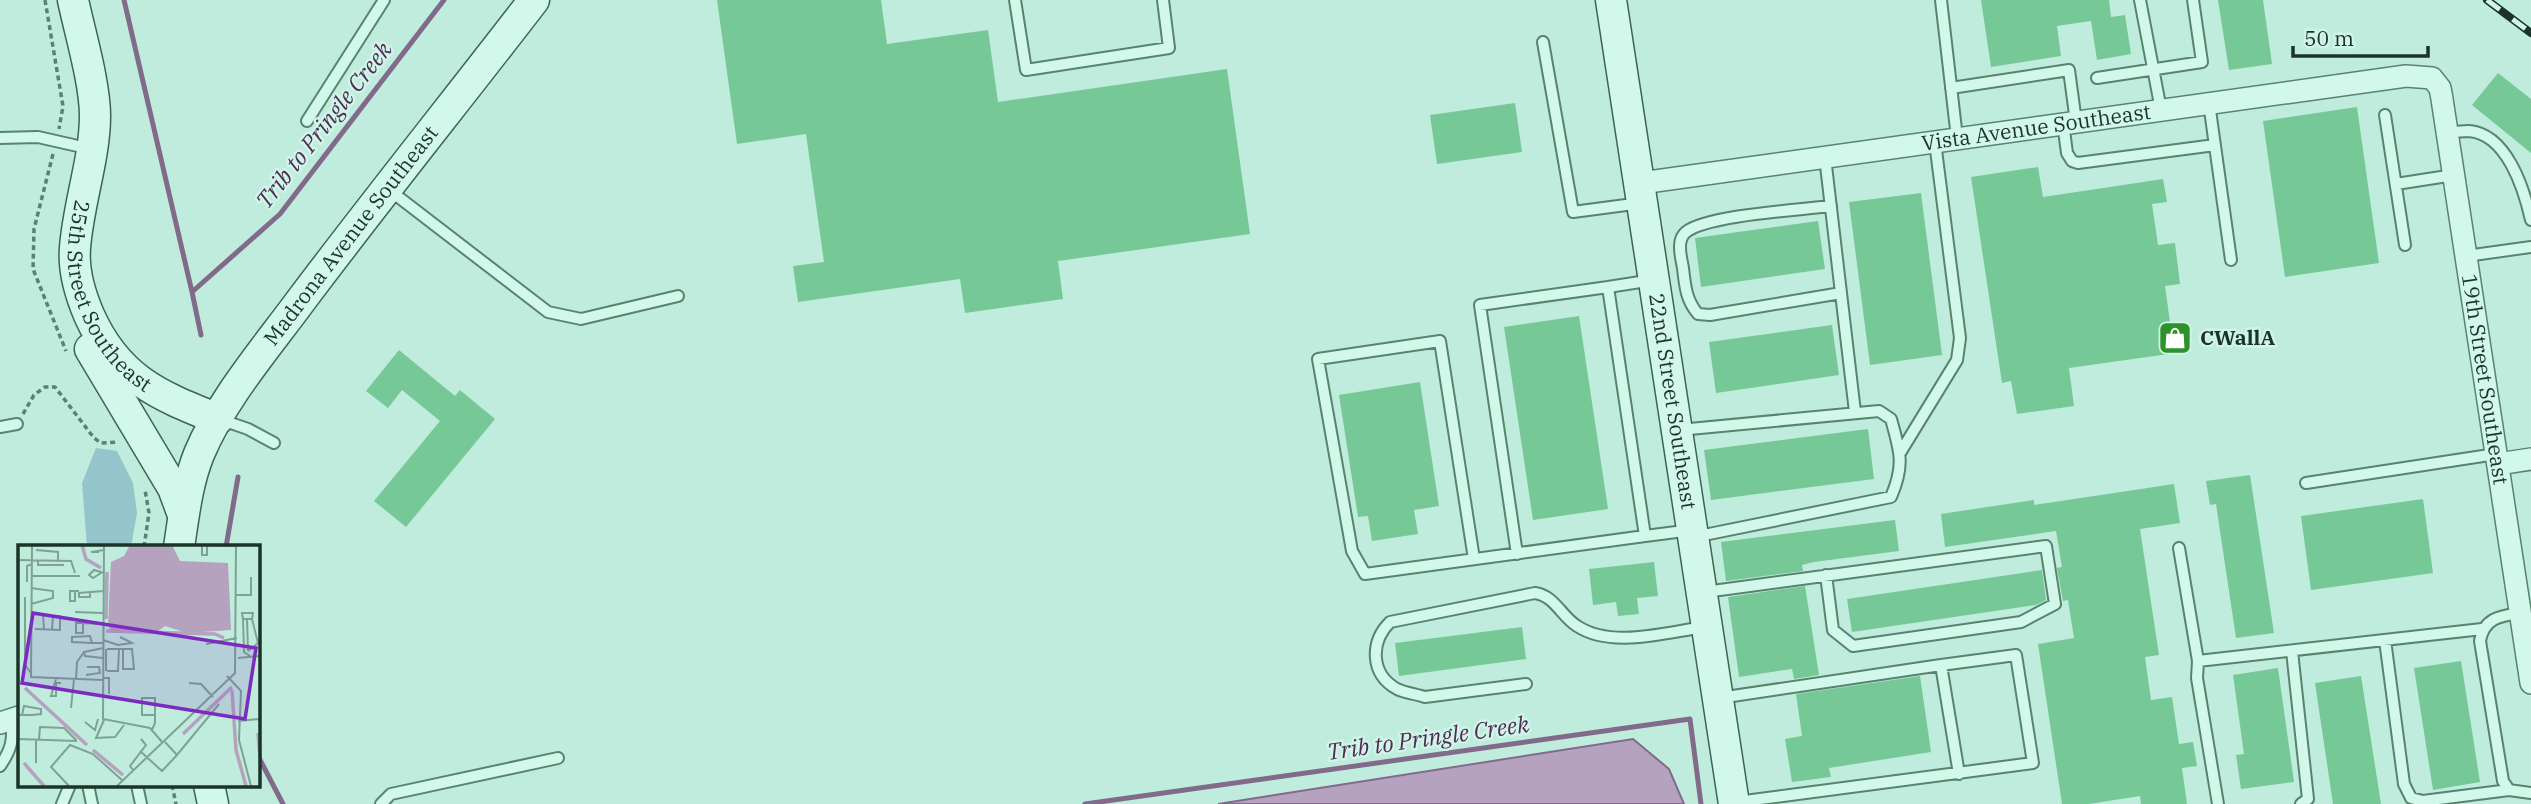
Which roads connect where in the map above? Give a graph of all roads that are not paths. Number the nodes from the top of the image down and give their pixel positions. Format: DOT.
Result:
graph roads {
  1 [pos="73,0"];
  2 [pos="384,0"];
  3 [pos="534,0"];
  4 [pos="1015,0"];
  5 [pos="1163,0"];
  6 [pos="1611,0"];
  7 [pos="1941,0"];
  8 [pos="2140,0"];
  9 [pos="2193,0"];
  10 [pos="1543,42"];
  11 [pos="2154,69"];
  12 [pos="2432,78"];
  13 [pos="2097,79"];
  14 [pos="1951,88"];
  15 [pos="2209,103"];
  16 [pos="2161,110"];
  17 [pos="2385,115"];
  18 [pos="307,121"];
  19 [pos="2070,123"];
  20 [pos="2447,133"];
  21 [pos="0,138"];
  22 [pos="1957,138"];
  23 [pos="1935,142"];
  24 [pos="2215,145"];
  25 [pos="91,149"];
  26 [pos="1825,157"];
  27 [pos="2454,175"];
  28 [pos="2396,184"];
  29 [pos="388,189"];
  30 [pos="1642,193"];
  31 [pos="1830,206"];
  32 [pos="2531,220"];
  33 [pos="2405,245"];
  34 [pos="2531,247"];
  35 [pos="2466,256"];
  36 [pos="2231,260"];
  37 [pos="1656,280"];
  38 [pos="1608,287"];
  39 [pos="1841,293"];
  40 [pos="678,296"];
  41 [pos="83,301"];
  42 [pos="1855,412"];
  43 [pos="218,418"];
  44 [pos="17,424"];
  45 [pos="0,428"];
  46 [pos="1678,430"];
  47 [pos="274,443"];
  48 [pos="1900,453"];
  49 [pos="2497,459"];
  50 [pos="2531,459"];
  51 [pos="2306,483"];
  52 [pos="183,515"];
  53 [pos="1693,533"];
  54 [pos="1645,536"];
  55 [pos="179,545"];
  56 [pos="2179,548"];
  57 [pos="1517,554"];
  58 [pos="1474,559"];
  59 [pos="1826,575"];
  60 [pos="1702,592"];
  61 [pos="2521,613"];
  62 [pos="1707,626"];
  63 [pos="2482,629"];
  64 [pos="2385,640"];
  65 [pos="2529,650"];
  66 [pos="2292,651"];
  67 [pos="2198,661"];
  68 [pos="1941,665"];
  69 [pos="2531,683"];
  70 [pos="1525,684"];
  71 [pos="1718,698"];
  72 [pos="10,720"];
  73 [pos="558,758"];
  74 [pos="0,766"];
  75 [pos="1959,774"];
  76 [pos="70,786"];
  77 [pos="89,786"];
  78 [pos="137,786"];
  79 [pos="209,786"];
  80 [pos="2509,789"];
  81 [pos="2531,793"];
  82 [pos="1734,803"];
  83 [pos="62,804"];
  84 [pos="92,804"];
  85 [pos="141,804"];
  86 [pos="214,804"];
  87 [pos="382,804"];
  88 [pos="2218,804"];
  89 [pos="2301,804"];
  1 -- 25 [label="street, 25th Street Southeast"];
  2 -- 18 [label="lane"];
  3 -- 29 [label="street, Madrona Avenue Southeast"];
  4 -- 5 [label="lane"];
  6 -- 30 [label="street, 22nd Street Southeast"];
  7 -- 14 [label="lane"];
  8 -- 11 [label="lane"];
  9 -- 11 [label="lane"];
  10 -- 30 [label="lane"];
  11 -- 13 [label="lane"];
  11 -- 16 [label="lane"];
  12 -- 15 [label="street, Vista Avenue Southeast"];
  12 -- 20 [label="street, 19th Street Southeast"];
  14 -- 19 [label="lane"];
  14 -- 22 [label="lane"];
  15 -- 16 [label="street, Vista Avenue Southeast"];
  15 -- 24 [label="lane"];
  16 -- 19 [label="street, Vista Avenue Southeast"];
  17 -- 28 [label="lane"];
  19 -- 22 [label="street, Vista Avenue Southeast"];
  19 -- 24 [label="lane"];
  20 -- 27 [label="street, 19th Street Southeast"];
  20 -- 32 [label="lane"];
  21 -- 25 [label="lane"];
  22 -- 23 [label="street, Vista Avenue Southeast"];
  23 -- 26 [label="street, Vista Avenue Southeast"];
  23 -- 48 [label="lane"];
  24 -- 36 [label="lane"];
  25 -- 41 [label="street, 25th Street Southeast"];
  26 -- 30 [label="street, Vista Avenue Southeast"];
  26 -- 31 [label="lane"];
  27 -- 28 [label="lane"];
  27 -- 35 [label="street, 19th Street Southeast"];
  28 -- 33 [label="lane"];
  29 -- 40 [label="lane"];
  29 -- 43 [label="street, Madrona Avenue Southeast"];
  30 -- 37 [label="street, 22nd Street Southeast"];
  31 -- 39 [label="lane"];
  31 -- 39 [label="lane"];
  34 -- 35 [label="lane"];
  35 -- 49 [label="street, 19th Street Southeast"];
  37 -- 38 [label="lane"];
  37 -- 46 [label="street, 22nd Street Southeast"];
  38 -- 54 [label="lane"];
  38 -- 57 [label="lane"];
  39 -- 42 [label="lane"];
  41 -- 43 [label="street, 25th Street Southeast"];
  41 -- 52 [label="street"];
  42 -- 46 [label="lane"];
  42 -- 48 [label="lane"];
  43 -- 47 [label="lane"];
  43 -- 52 [label="street, Madrona Avenue Southeast"];
  44 -- 45 [label="lane"];
  46 -- 53 [label="street, 22nd Street Southeast"];
  48 -- 53 [label="lane"];
  49 -- 50 [label="street"];
  49 -- 51 [label="lane"];
  49 -- 61 [label="street, 19th Street Southeast"];
  52 -- 55 [label="street"];
  53 -- 54 [label="lane"];
  53 -- 60 [label="street, 22nd Street Southeast"];
  54 -- 57 [label="lane"];
  56 -- 67 [label="lane"];
  57 -- 58 [label="lane"];
  58 -- 58 [label="lane"];
  59 -- 59 [label="lane"];
  59 -- 60 [label="lane"];
  60 -- 62 [label="street, 22nd Street Southeast"];
  61 -- 63 [label="lane"];
  61 -- 65 [label="street, 19th Street Southeast"];
  62 -- 70 [label="lane"];
  62 -- 71 [label="street, 22nd Street Southeast"];
  63 -- 64 [label="lane"];
  63 -- 80 [label="lane"];
  64 -- 66 [label="lane"];
  64 -- 80 [label="lane"];
  65 -- 69 [label="street, 19th Street Southeast"];
  66 -- 67 [label="lane"];
  66 -- 89 [label="lane"];
  67 -- 88 [label="lane"];
  68 -- 71 [label="lane"];
  68 -- 75 [label="lane"];
  68 -- 75 [label="lane"];
  71 -- 82 [label="street, 22nd Street Southeast"];
  72 -- 74 [label="lane"];
  73 -- 87 [label="lane"];
  75 -- 82 [label="lane"];
  76 -- 83 [label="lane"];
  77 -- 84 [label="lane"];
  78 -- 85 [label="lane"];
  79 -- 86 [label="street"];
  80 -- 81 [label="lane"];
}
